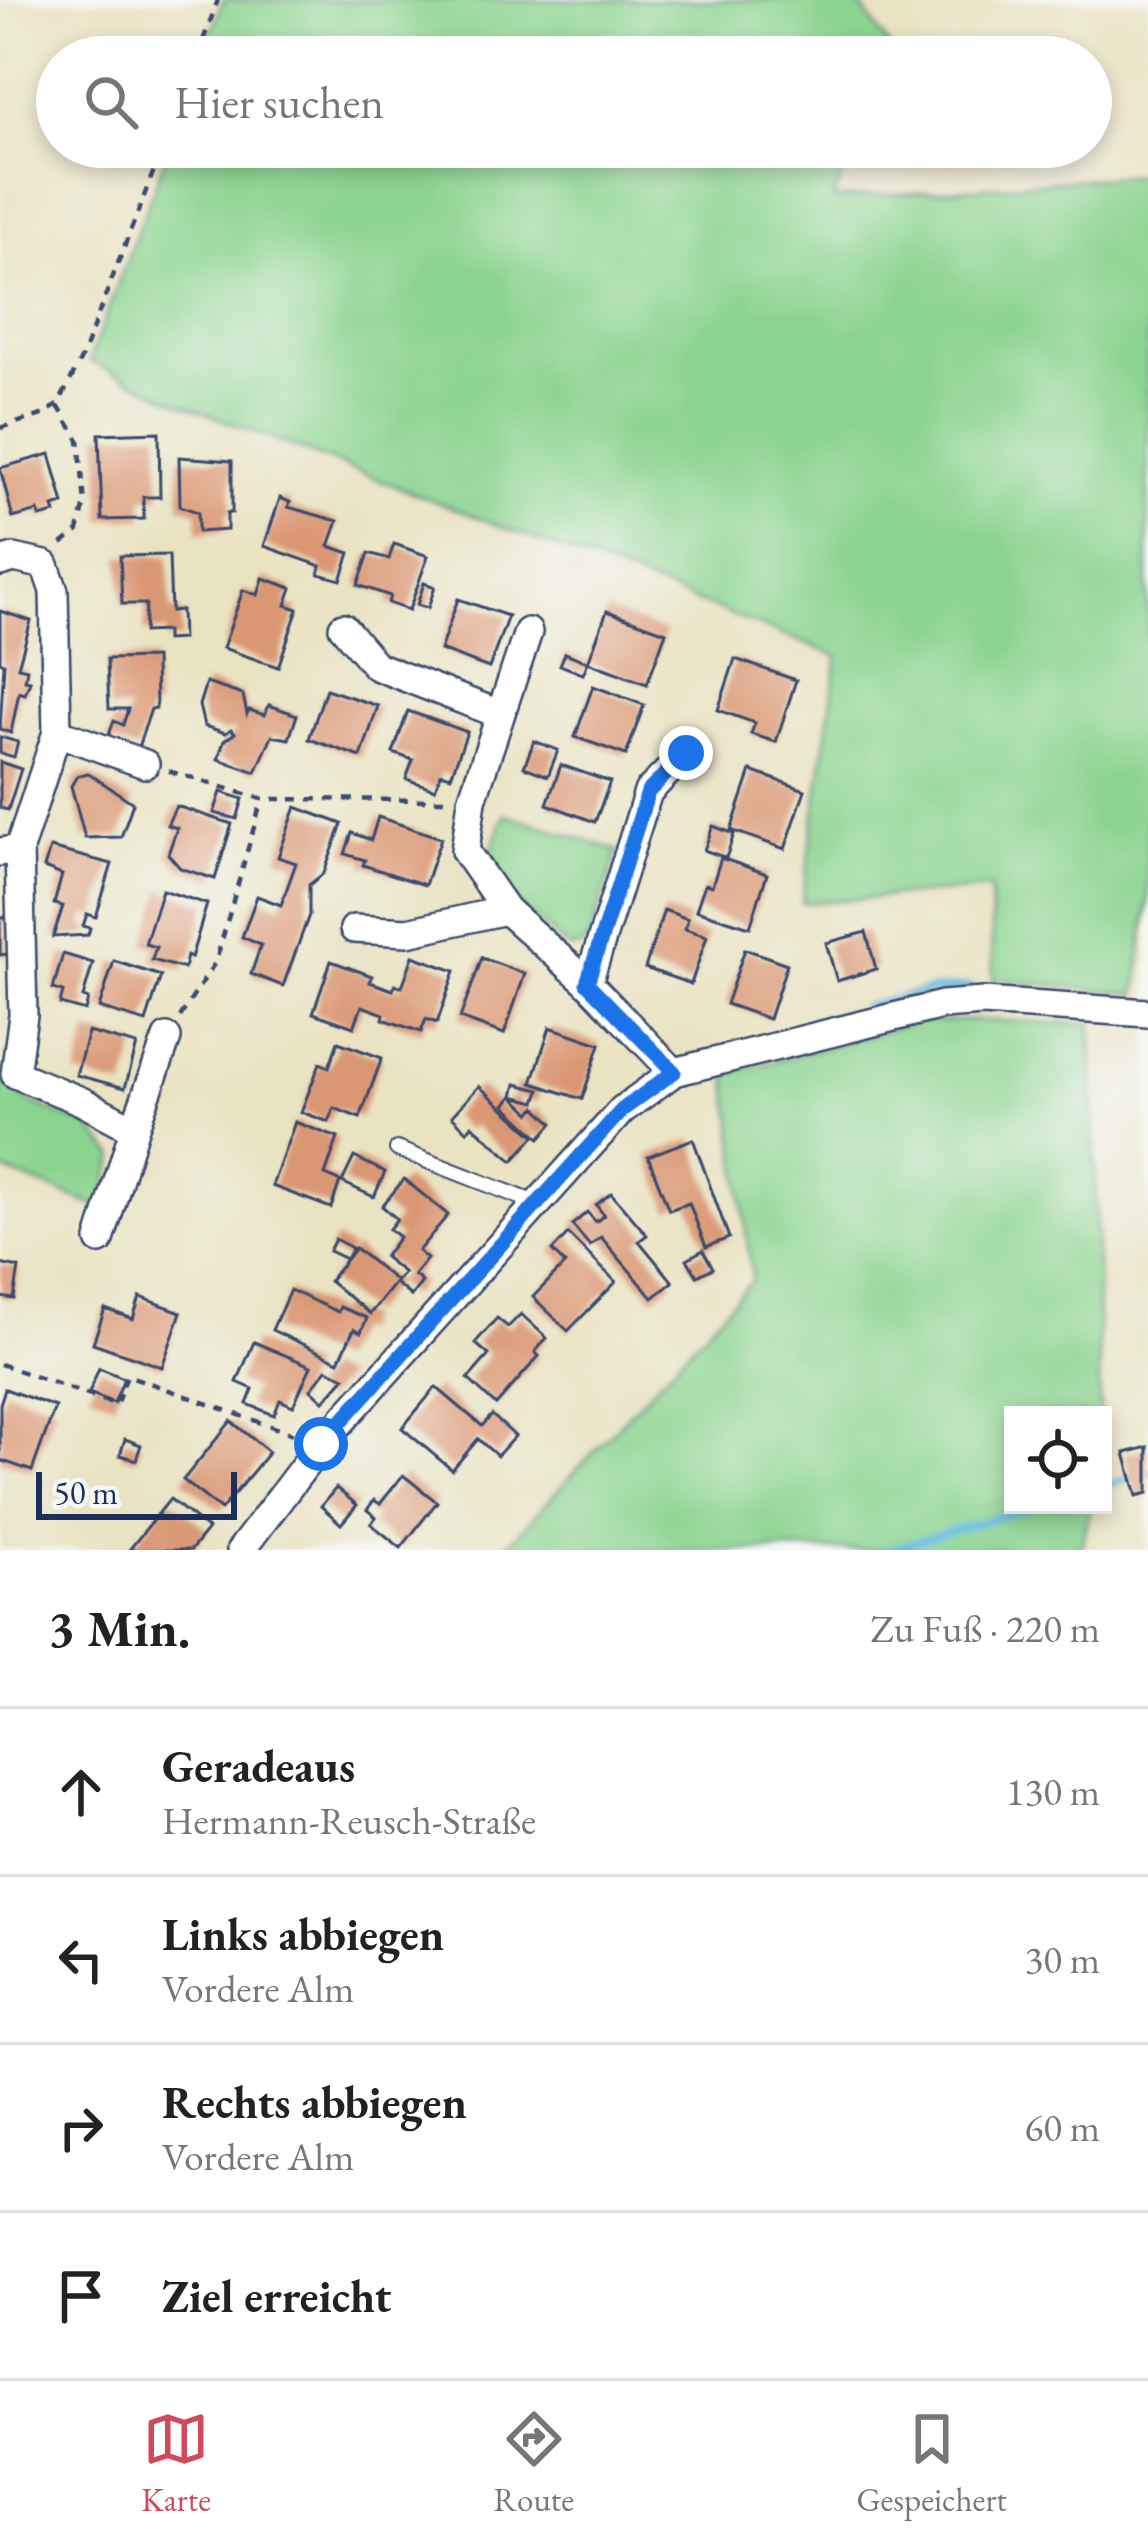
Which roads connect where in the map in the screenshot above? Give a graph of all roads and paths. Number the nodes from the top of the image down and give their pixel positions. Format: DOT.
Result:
graph roads {
  1 [pos="218,0"];
  2 [pos="205,36"];
  3 [pos="155,168"];
  4 [pos="58,405"];
  5 [pos="0,428"];
  6 [pos="0,562"];
  7 [pos="56,580"];
  8 [pos="343,627"];
  9 [pos="528,632"];
  10 [pos="499,714"];
  11 [pos="57,732"];
  12 [pos="686,753"];
  13 [pos="145,764"];
  14 [pos="262,799"];
  15 [pos="472,800"];
  16 [pos="10,851"];
  17 [pos="506,910"];
  18 [pos="354,929"];
  19 [pos="587,983"];
  20 [pos="1148,1013"];
  21 [pos="167,1038"];
  22 [pos="674,1072"];
  23 [pos="134,1129"];
  24 [pos="397,1149"];
  25 [pos="538,1204"];
  26 [pos="100,1240"];
  27 [pos="0,1364"];
  28 [pos="321,1444"];
  29 [pos="241,1550"];
  1 -- 2 [label="path"];
  3 -- 4 [label="path"];
  4 -- 5 [label="path"];
  4 -- 7 [label="path"];
  6 -- 7 [label="street"];
  7 -- 11 [label="street"];
  8 -- 10 [label="street"];
  9 -- 10 [label="street"];
  10 -- 15 [label="street"];
  11 -- 13 [label="street"];
  11 -- 16 [label="street"];
  12 -- 19 [label="street"];
  13 -- 14 [label="path"];
  14 -- 15 [label="path"];
  14 -- 21 [label="path"];
  15 -- 17 [label="street"];
  16 -- 23 [label="street"];
  17 -- 18 [label="street"];
  17 -- 19 [label="street"];
  19 -- 22 [label="street"];
  20 -- 22 [label="street"];
  21 -- 23 [label="street"];
  22 -- 25 [label="street"];
  23 -- 26 [label="street"];
  24 -- 25 [label="lane"];
  25 -- 28 [label="street"];
  27 -- 28 [label="path"];
  28 -- 29 [label="street"];
}
